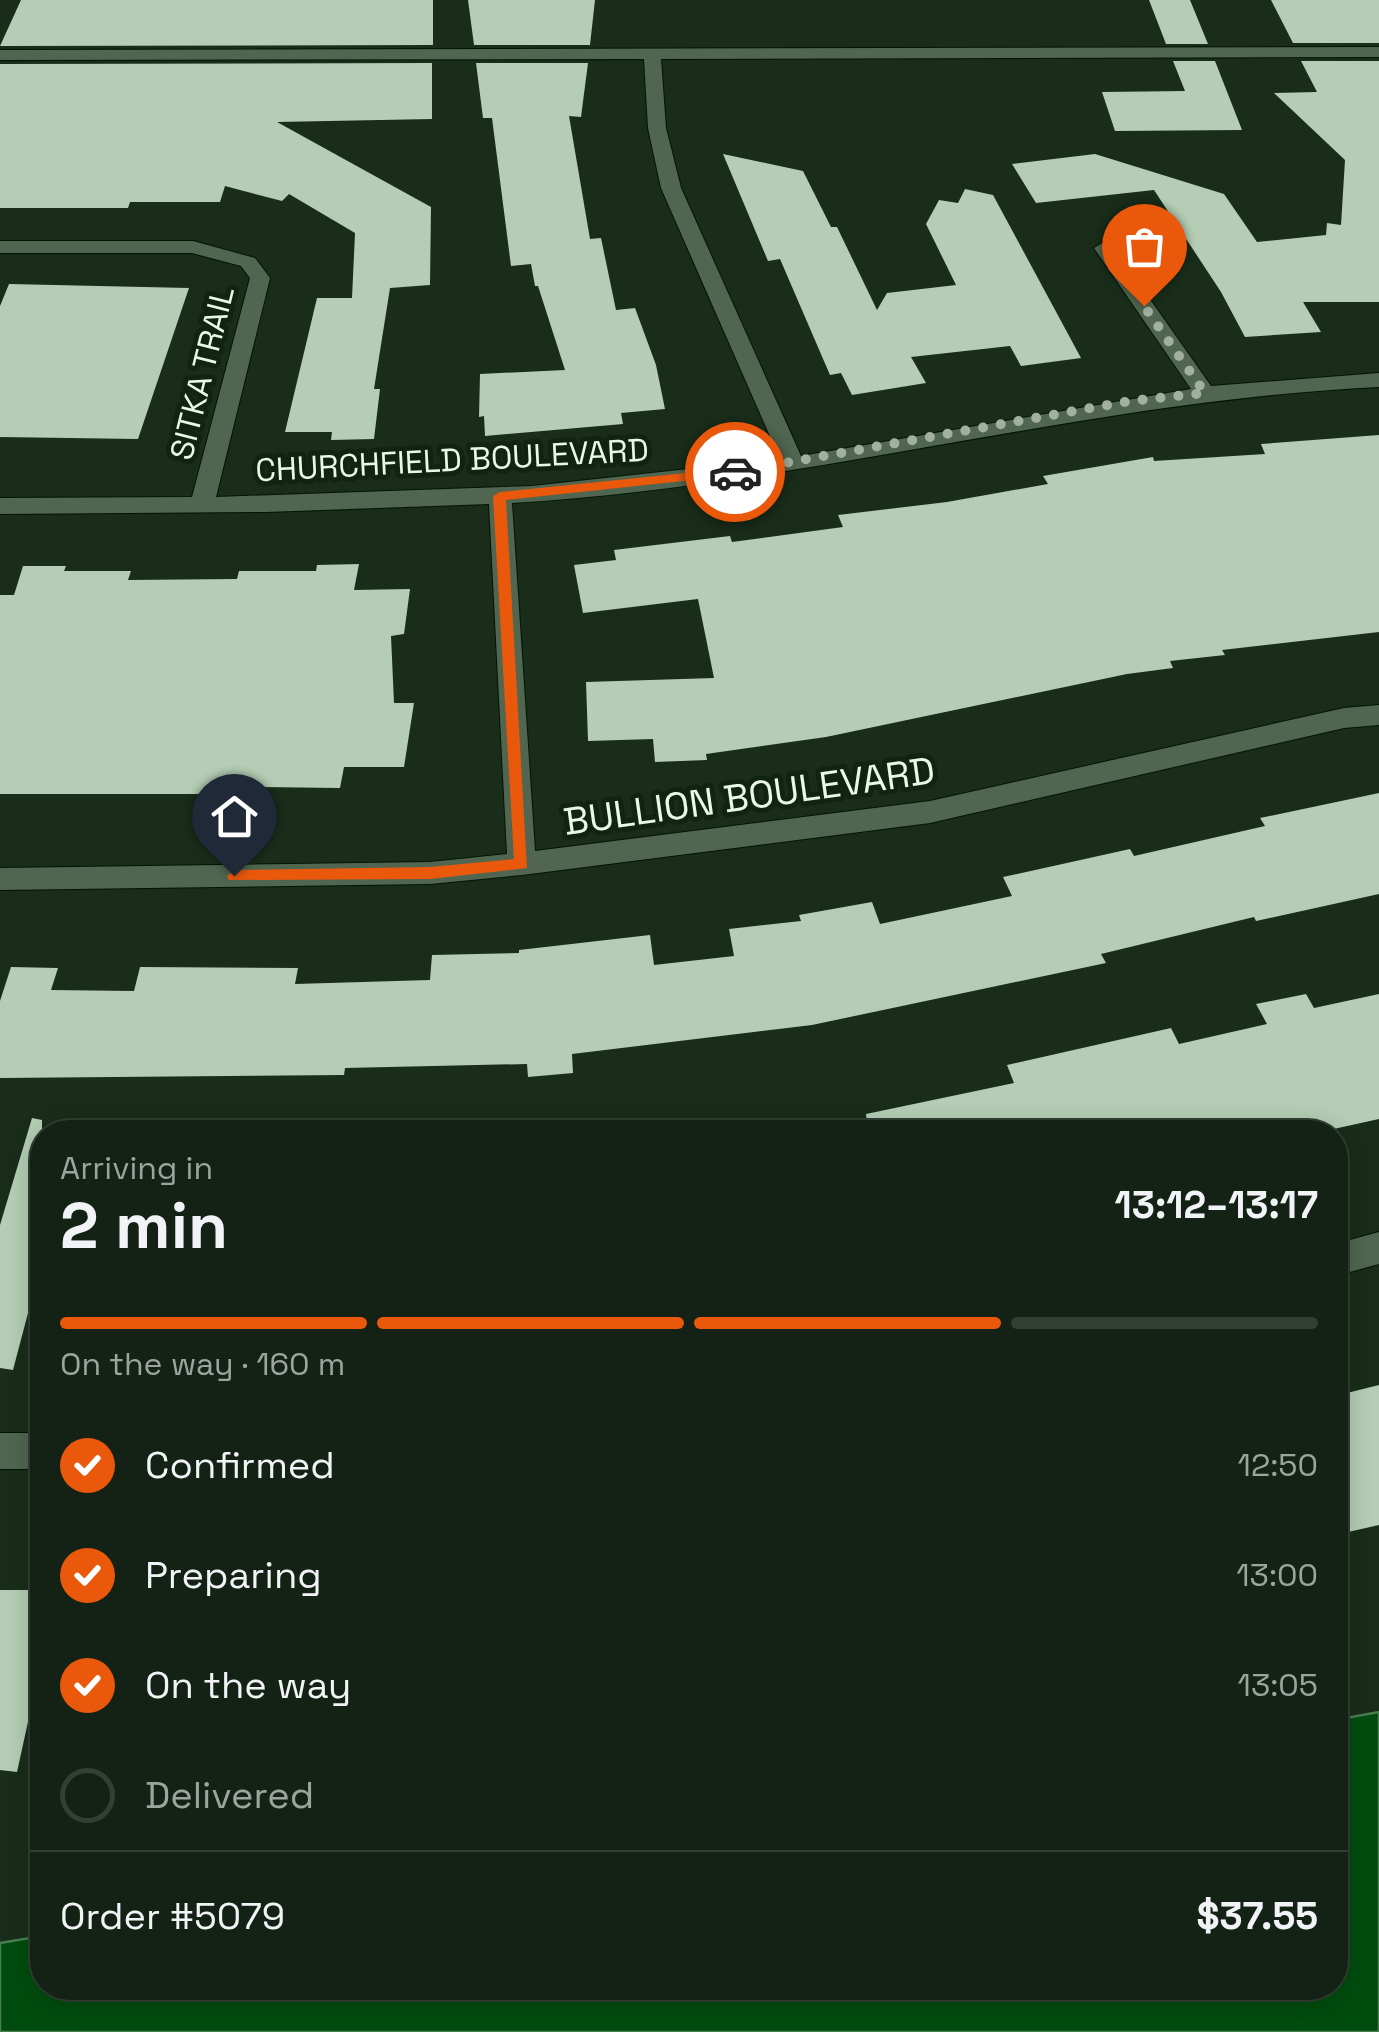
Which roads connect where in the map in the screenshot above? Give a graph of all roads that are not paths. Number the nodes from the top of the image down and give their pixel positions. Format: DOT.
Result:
graph roads {
  1 [pos="1379,52"];
  2 [pos="652,53"];
  3 [pos="0,55"];
  4 [pos="0,247"];
  5 [pos="1104,248"];
  6 [pos="1379,380"];
  7 [pos="1205,393"];
  8 [pos="793,462"];
  9 [pos="500,496"];
  10 [pos="202,505"];
  11 [pos="0,506"];
  12 [pos="1379,715"];
  13 [pos="522,864"];
  14 [pos="0,879"];
  15 [pos="1379,1248"];
  16 [pos="1348,1256"];
  17 [pos="0,1451"];
  18 [pos="30,1451"];
  1 -- 2 [label="street"];
  2 -- 3 [label="street"];
  2 -- 8 [label="street"];
  4 -- 10 [label="street, SITKA TRAIL"];
  5 -- 7 [label="street"];
  6 -- 7 [label="street, CHURCHFIELD BOULEVARD"];
  7 -- 8 [label="street, CHURCHFIELD BOULEVARD"];
  8 -- 9 [label="street, CHURCHFIELD BOULEVARD"];
  9 -- 10 [label="street, CHURCHFIELD BOULEVARD"];
  9 -- 13 [label="street"];
  10 -- 11 [label="street, CHURCHFIELD BOULEVARD"];
  12 -- 13 [label="street, BULLION BOULEVARD"];
  13 -- 14 [label="street, BULLION BOULEVARD"];
  15 -- 16 [label="street"];
  17 -- 18 [label="street"];
}
